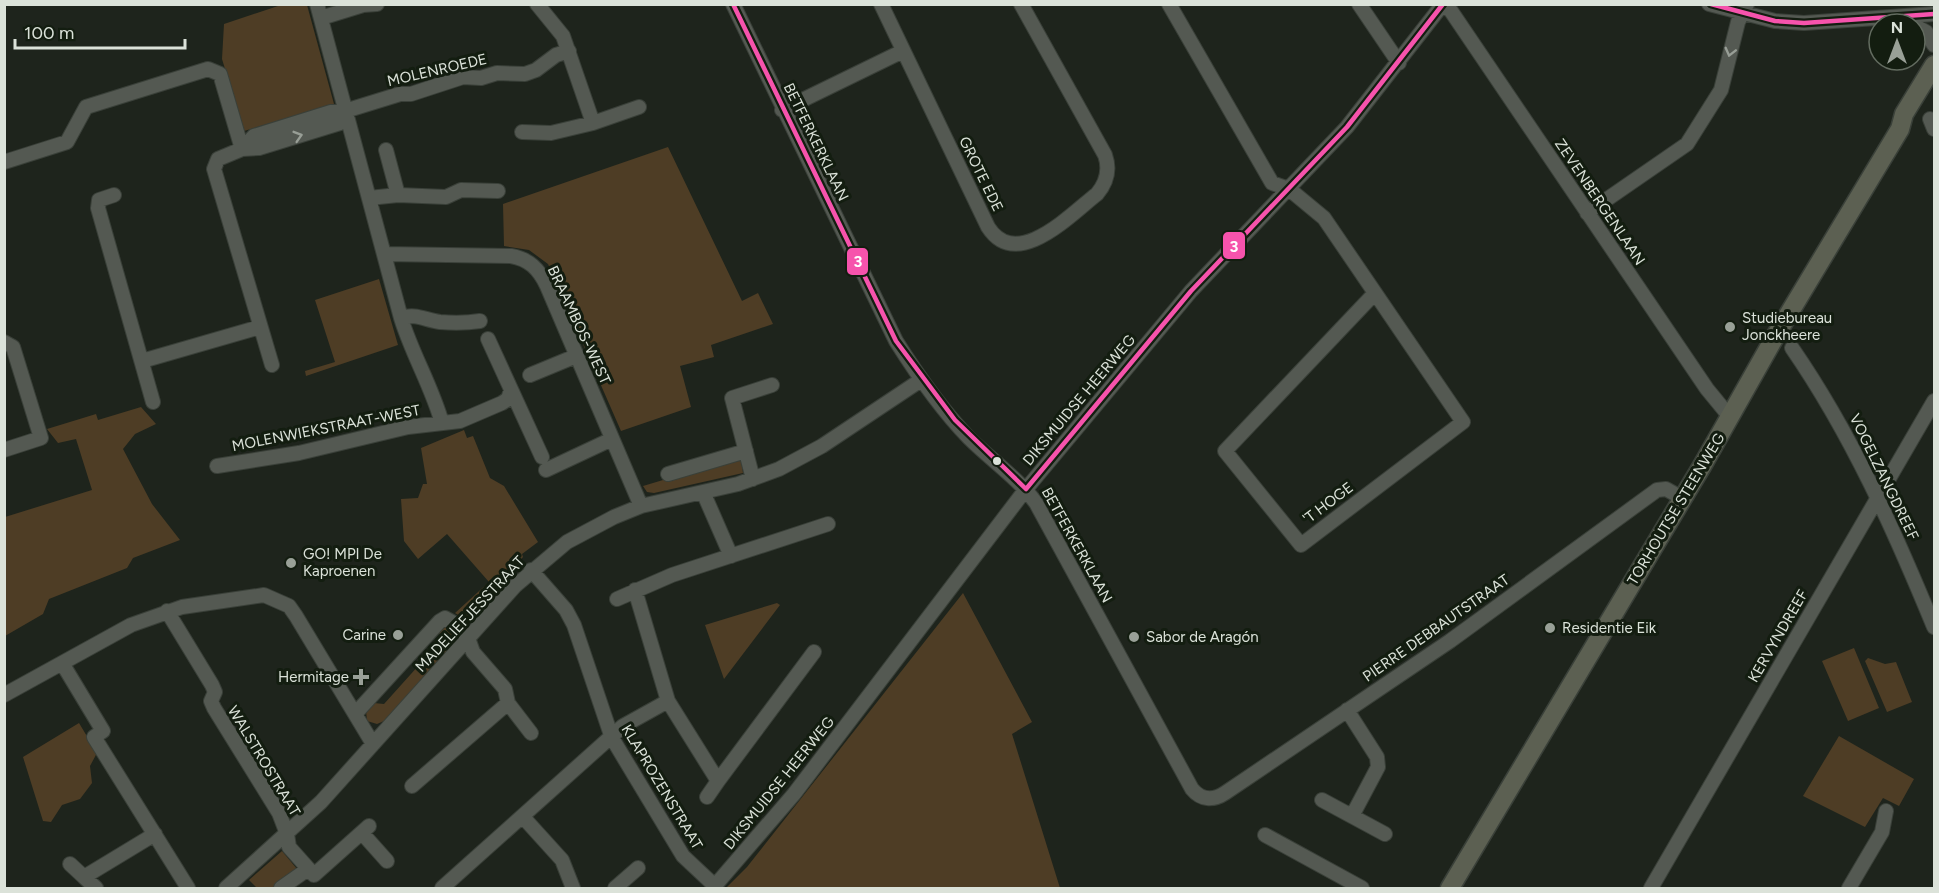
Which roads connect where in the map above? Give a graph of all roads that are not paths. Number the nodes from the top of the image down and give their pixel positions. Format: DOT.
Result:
graph roads {
  1 [pos="377,4"];
  2 [pos="537,4"];
  3 [pos="733,4"];
  4 [pos="881,4"];
  5 [pos="1021,4"];
  6 [pos="1169,4"];
  7 [pos="1359,4"];
  8 [pos="1709,4"];
  9 [pos="1921,4"];
  10 [pos="1443,5"];
  11 [pos="1745,9"];
  12 [pos="319,11"];
  13 [pos="1866,18"];
  14 [pos="568,51"];
  15 [pos="903,51"];
  16 [pos="1399,63"];
  17 [pos="1935,65"];
  18 [pos="1935,84"];
  19 [pos="639,107"];
  20 [pos="782,110"];
  21 [pos="345,111"];
  22 [pos="593,123"];
  23 [pos="1900,129"];
  24 [pos="522,132"];
  25 [pos="242,149"];
  26 [pos="386,150"];
  27 [pos="4,162"];
  28 [pos="1289,189"];
  29 [pos="498,191"];
  30 [pos="114,195"];
  31 [pos="398,195"];
  32 [pos="369,198"];
  33 [pos="1587,213"];
  34 [pos="384,254"];
  35 [pos="1375,293"];
  36 [pos="401,318"];
  37 [pos="480,321"];
  38 [pos="260,327"];
  39 [pos="488,339"];
  40 [pos="4,342"];
  41 [pos="1792,348"];
  42 [pos="576,356"];
  43 [pos="142,361"];
  44 [pos="272,365"];
  45 [pos="530,375"];
  46 [pos="921,380"];
  47 [pos="772,385"];
  48 [pos="511,390"];
  49 [pos="1935,400"];
  50 [pos="153,402"];
  51 [pos="1730,417"];
  52 [pos="442,423"];
  53 [pos="612,439"];
  54 [pos="4,450"];
  55 [pos="746,451"];
  56 [pos="217,466"];
  57 [pos="668,474"];
  58 [pos="753,479"];
  59 [pos="1026,489"];
  60 [pos="703,492"];
  61 [pos="1682,498"];
  62 [pos="1878,500"];
  63 [pos="641,506"];
  64 [pos="828,524"];
  65 [pos="731,556"];
  66 [pos="531,570"];
  67 [pos="636,590"];
  68 [pos="617,599"];
  69 [pos="168,611"];
  70 [pos="1935,627"];
  71 [pos="468,638"];
  72 [pos="814,652"];
  73 [pos="62,663"];
  74 [pos="4,695"];
  75 [pos="668,701"];
  76 [pos="508,703"];
  77 [pos="1347,710"];
  78 [pos="355,714"];
  79 [pos="531,734"];
  80 [pos="612,738"];
  81 [pos="374,744"];
  82 [pos="718,781"];
  83 [pos="411,786"];
  84 [pos="707,797"];
  85 [pos="1206,799"];
  86 [pos="1322,800"];
  87 [pos="1886,811"];
  88 [pos="1352,816"];
  89 [pos="523,817"];
  90 [pos="155,834"];
  91 [pos="287,834"];
  92 [pos="1385,834"];
  93 [pos="1265,835"];
  94 [pos="387,861"];
  95 [pos="70,864"];
  96 [pos="638,868"];
  97 [pos="308,869"];
  98 [pos="84,877"];
  99 [pos="714,887"];
  100 [pos="96,888"];
  101 [pos="188,888"];
  102 [pos="226,888"];
  103 [pos="281,888"];
  104 [pos="442,888"];
  105 [pos="573,888"];
  106 [pos="615,888"];
  107 [pos="1362,888"];
  108 [pos="1450,888"];
  109 [pos="1651,888"];
  110 [pos="1849,888"];
  1 -- 12 [label="street"];
  2 -- 14 [label="street"];
  3 -- 20 [label="street, BETFERKERKLAAN"];
  4 -- 15 [label="street, GROTE EDE"];
  5 -- 15 [label="street, GROTE EDE"];
  6 -- 28 [label="street, 'T HOGE"];
  7 -- 16 [label="street"];
  8 -- 11 [label="street"];
  9 -- 13 [label="street"];
  10 -- 16 [label="street, DIKSMUIDSE HEERWEG"];
  10 -- 33 [label="street, ZEVENBERGENLAAN"];
  11 -- 13 [label="street"];
  11 -- 33 [label="street, one-way"];
  12 -- 21 [label="street"];
  14 -- 21 [label="street, MOLENROEDE"];
  14 -- 22 [label="street"];
  15 -- 20 [label="street"];
  16 -- 28 [label="street, DIKSMUIDSE HEERWEG"];
  17 -- 23 [label="main road, TORHOUTSE STEENWEG"];
  18 -- 23 [label="main road, TORHOUTSE STEENWEG"];
  19 -- 22 [label="street"];
  20 -- 46 [label="street, BETFERKERKLAAN"];
  21 -- 25 [label="street"];
  21 -- 32 [label="street"];
  22 -- 24 [label="street"];
  23 -- 51 [label="main road, TORHOUTSE STEENWEG"];
  25 -- 27 [label="street"];
  25 -- 38 [label="street"];
  26 -- 31 [label="street"];
  28 -- 35 [label="street, 'T HOGE"];
  28 -- 59 [label="street, DIKSMUIDSE HEERWEG"];
  29 -- 31 [label="street"];
  30 -- 43 [label="street"];
  31 -- 32 [label="street"];
  32 -- 34 [label="street"];
  33 -- 51 [label="street, ZEVENBERGENLAAN"];
  34 -- 36 [label="street"];
  34 -- 42 [label="street, BRAAMBOS-WEST"];
  35 -- 35 [label="street, 'T HOGE"];
  36 -- 37 [label="street"];
  36 -- 52 [label="street"];
  38 -- 43 [label="street"];
  38 -- 44 [label="street"];
  39 -- 48 [label="street"];
  40 -- 54 [label="street"];
  41 -- 62 [label="street, VOGELZANGDREEF"];
  42 -- 45 [label="street"];
  42 -- 53 [label="street, BRAAMBOS-WEST"];
  43 -- 50 [label="street"];
  46 -- 58 [label="street, MADELIEFJESSTRAAT"];
  46 -- 59 [label="street, BETFERKERKLAAN"];
  47 -- 55 [label="street"];
  48 -- 52 [label="street, MOLENWIEKSTRAAT-WEST"];
  48 -- 53 [label="street"];
  49 -- 62 [label="street, KERVYNDREEF"];
  51 -- 61 [label="main road, TORHOUTSE STEENWEG"];
  52 -- 56 [label="street, MOLENWIEKSTRAAT-WEST"];
  53 -- 63 [label="street, BRAAMBOS-WEST"];
  55 -- 57 [label="street"];
  55 -- 58 [label="street"];
  58 -- 60 [label="street, MADELIEFJESSTRAAT"];
  59 -- 85 [label="street, BETFERKERKLAAN"];
  59 -- 99 [label="street, DIKSMUIDSE HEERWEG"];
  60 -- 63 [label="street, MADELIEFJESSTRAAT"];
  60 -- 65 [label="street"];
  61 -- 77 [label="street, PIERRE DEBBAUTSTRAAT"];
  61 -- 108 [label="main road, TORHOUTSE STEENWEG"];
  62 -- 70 [label="street, VOGELZANGDREEF"];
  62 -- 109 [label="street, KERVYNDREEF"];
  63 -- 66 [label="street, MADELIEFJESSTRAAT"];
  64 -- 65 [label="street"];
  65 -- 67 [label="street"];
  66 -- 71 [label="street, MADELIEFJESSTRAAT"];
  66 -- 80 [label="street, KLAPROZENSTRAAT"];
  67 -- 68 [label="street"];
  67 -- 75 [label="street"];
  69 -- 73 [label="street"];
  69 -- 78 [label="street"];
  69 -- 91 [label="street, WALSTROSTRAAT"];
  71 -- 76 [label="street"];
  71 -- 78 [label="street"];
  71 -- 81 [label="street, MADELIEFJESSTRAAT"];
  72 -- 82 [label="street"];
  73 -- 74 [label="street"];
  73 -- 90 [label="street"];
  75 -- 80 [label="street"];
  75 -- 82 [label="street"];
  76 -- 79 [label="street"];
  76 -- 83 [label="street"];
  77 -- 85 [label="street, PIERRE DEBBAUTSTRAAT"];
  77 -- 88 [label="street"];
  78 -- 81 [label="street"];
  80 -- 89 [label="street"];
  80 -- 99 [label="street, KLAPROZENSTRAAT"];
  81 -- 91 [label="street, MADELIEFJESSTRAAT"];
  82 -- 84 [label="street"];
  86 -- 88 [label="street"];
  87 -- 110 [label="street"];
  88 -- 92 [label="street"];
  89 -- 104 [label="street"];
  89 -- 105 [label="street"];
  90 -- 98 [label="street"];
  90 -- 101 [label="street"];
  91 -- 97 [label="street, WALSTROSTRAAT"];
  91 -- 102 [label="street, MADELIEFJESSTRAAT"];
  93 -- 107 [label="street"];
  94 -- 97 [label="street"];
  95 -- 98 [label="street"];
  96 -- 106 [label="street"];
  97 -- 103 [label="street"];
  98 -- 100 [label="street"];
}
